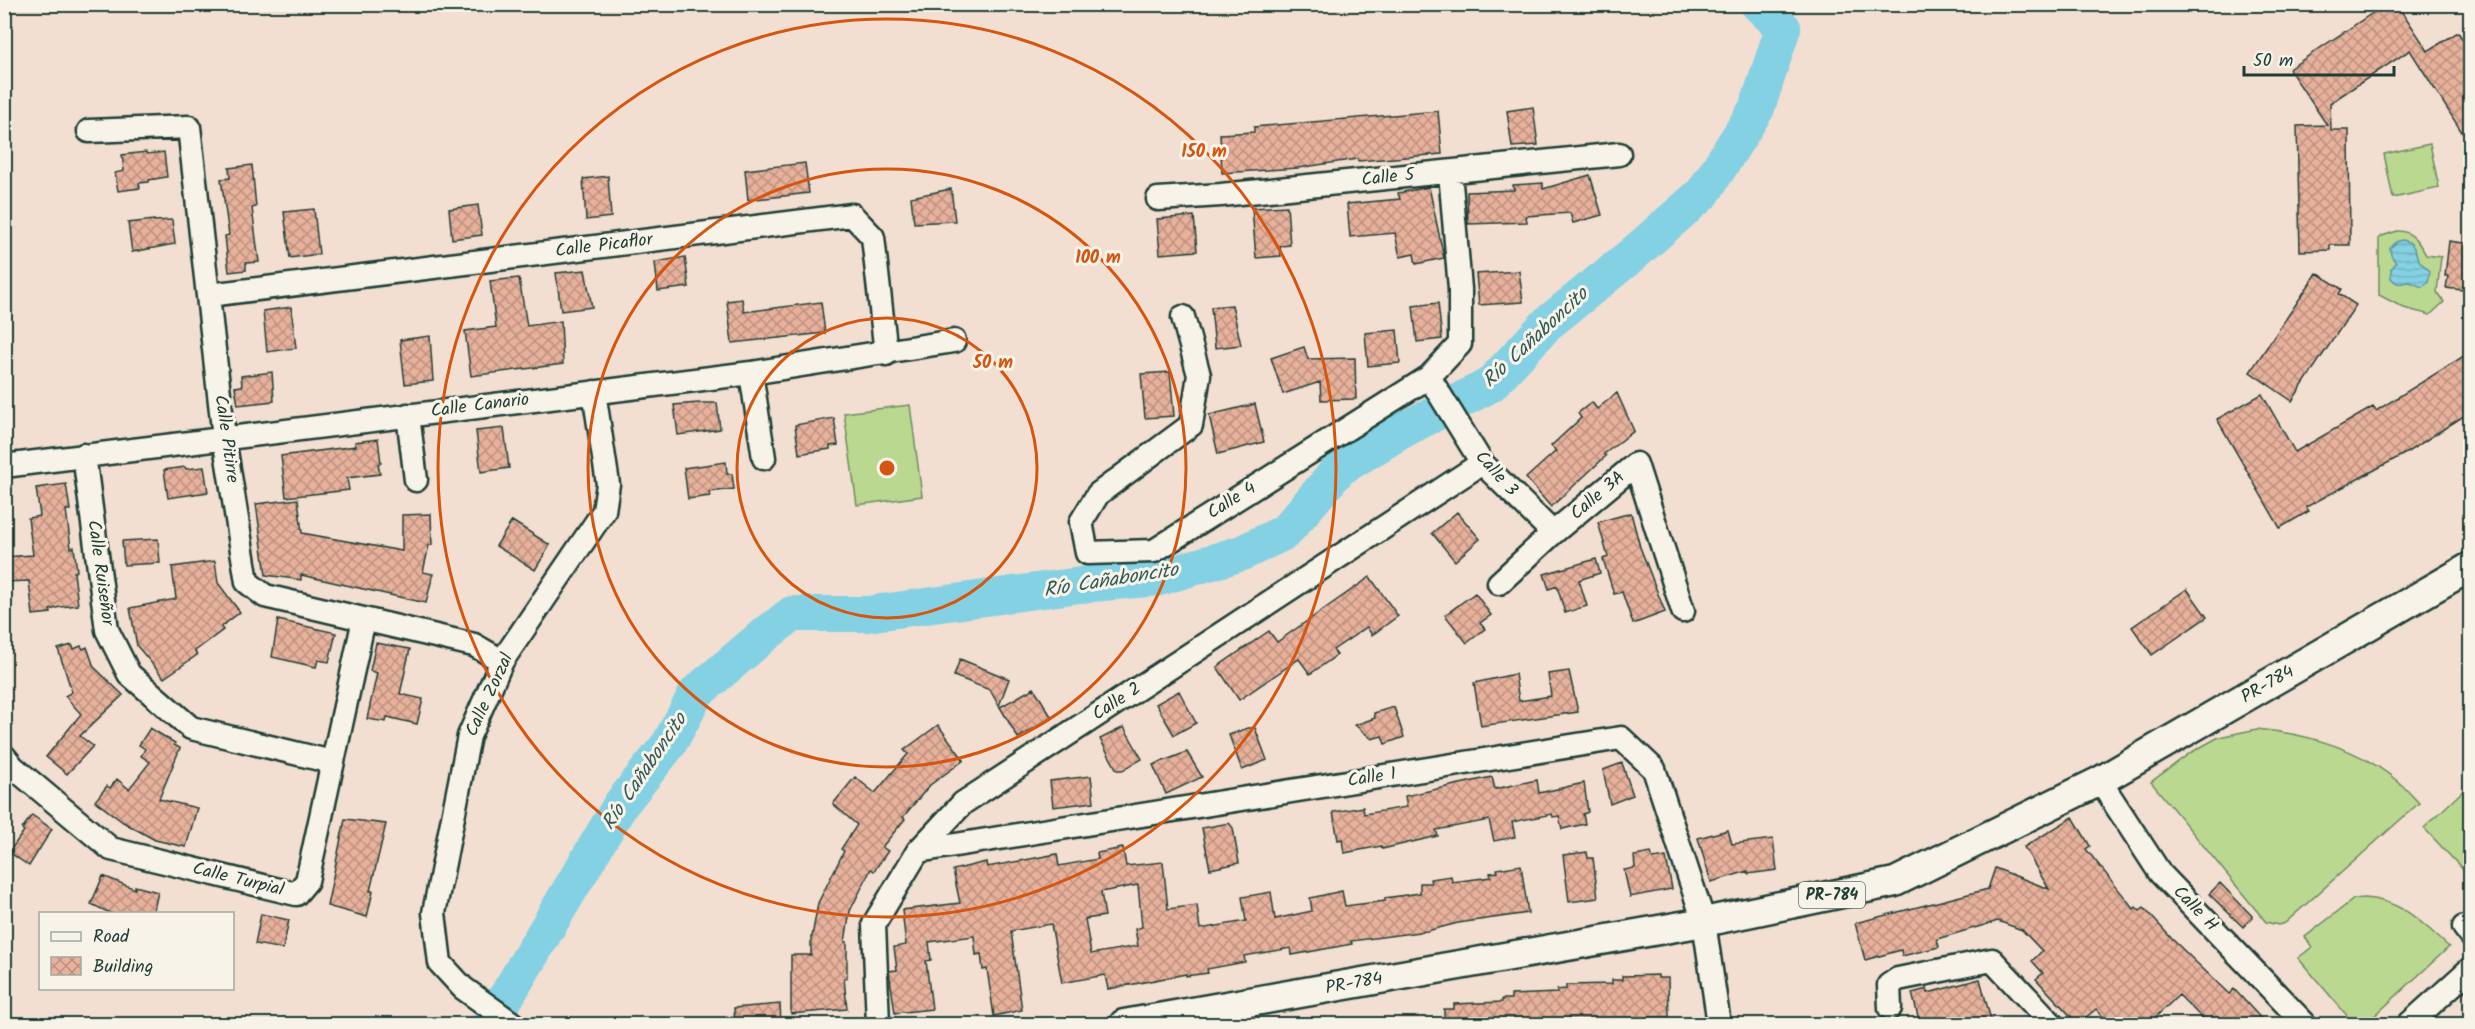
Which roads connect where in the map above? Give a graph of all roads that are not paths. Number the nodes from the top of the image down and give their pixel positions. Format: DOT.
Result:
graph roads {
  1 [pos="89,131"];
  2 [pos="1619,154"];
  3 [pos="1450,172"];
  4 [pos="1158,199"];
  5 [pos="209,294"];
  6 [pos="1183,317"];
  7 [pos="954,341"];
  8 [pos="886,354"];
  9 [pos="751,374"];
  10 [pos="1429,376"];
  11 [pos="594,392"];
  12 [pos="408,415"];
  13 [pos="224,438"];
  14 [pos="84,455"];
  15 [pos="764,458"];
  16 [pos="1482,463"];
  17 [pos="4,466"];
  18 [pos="416,480"];
  19 [pos="1553,533"];
  20 [pos="2470,567"];
  21 [pos="1499,583"];
  22 [pos="1683,611"];
  23 [pos="364,619"];
  24 [pos="502,662"];
  25 [pos="4,756"];
  26 [pos="332,762"];
  27 [pos="2100,781"];
  28 [pos="918,851"];
  29 [pos="1704,922"];
  30 [pos="2470,969"];
  31 [pos="1890,1008"];
  32 [pos="513,1024"];
  33 [pos="878,1024"];
  34 [pos="1124,1024"];
  35 [pos="1719,1024"];
  36 [pos="2052,1024"];
  37 [pos="2305,1024"];
  38 [pos="2409,1024"];
  1 -- 5 [label="street, Calle Pitirre"];
  2 -- 3 [label="street, Calle 5"];
  3 -- 4 [label="street, Calle 5"];
  3 -- 10 [label="street, Calle 4"];
  5 -- 8 [label="street, Calle Picaflor"];
  5 -- 13 [label="street, Calle Pitirre"];
  6 -- 10 [label="street, Calle 4"];
  7 -- 8 [label="street, Calle Canario"];
  8 -- 9 [label="street, Calle Canario"];
  9 -- 11 [label="street, Calle Canario"];
  9 -- 15 [label="street"];
  10 -- 16 [label="street, Calle 3"];
  11 -- 12 [label="street, Calle Canario"];
  11 -- 24 [label="street, Calle Zorzal"];
  12 -- 13 [label="street, Calle Canario"];
  12 -- 18 [label="street"];
  13 -- 14 [label="street, Calle Canario"];
  13 -- 23 [label="street, Calle Pitirre"];
  14 -- 17 [label="street, Calle Canario"];
  14 -- 26 [label="street, Calle Ruiseñor"];
  16 -- 19 [label="street, Calle 3"];
  16 -- 28 [label="street, Calle 2"];
  19 -- 21 [label="street, Calle 3A"];
  19 -- 22 [label="street, Calle 3A"];
  20 -- 27 [label="main road, PR-784 / PR-784"];
  23 -- 24 [label="street, Calle Pitirre"];
  23 -- 26 [label="street, Calle Turpial"];
  24 -- 32 [label="street, Calle Zorzal"];
  25 -- 26 [label="street, Calle Turpial"];
  27 -- 29 [label="main road, PR-784 / PR-784"];
  27 -- 37 [label="street, Calle H"];
  28 -- 29 [label="street, Calle 1"];
  28 -- 33 [label="street, Calle 2"];
  29 -- 34 [label="main road, PR-784 / PR-784"];
  29 -- 35 [label="street"];
  30 -- 38 [label="street"];
  31 -- 36 [label="street"];
}
